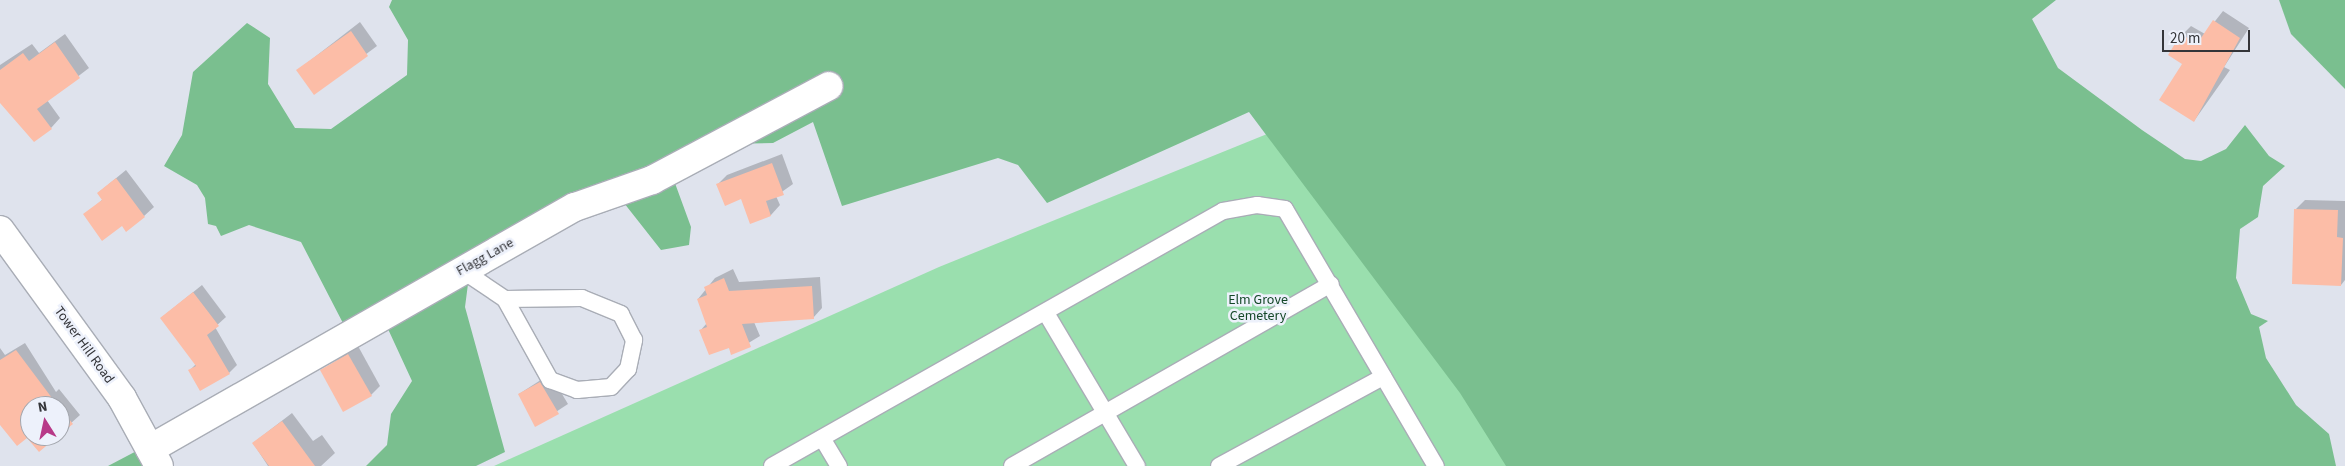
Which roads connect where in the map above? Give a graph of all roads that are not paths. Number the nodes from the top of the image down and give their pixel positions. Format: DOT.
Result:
graph roads {
  1 [pos="829,86"];
  2 [pos="0,230"];
  3 [pos="462,270"];
  4 [pos="1331,284"];
  5 [pos="505,299"];
  6 [pos="1046,312"];
  7 [pos="1383,377"];
  8 [pos="1105,413"];
  9 [pos="822,438"];
  10 [pos="155,458"];
  11 [pos="772,466"];
  12 [pos="839,466"];
  13 [pos="1012,466"];
  14 [pos="1137,466"];
  15 [pos="1219,466"];
  16 [pos="1436,466"];
  1 -- 3 [label="street, Flagg Lane"];
  2 -- 10 [label="street, Tower Hill Road"];
  3 -- 5 [label="lane"];
  3 -- 10 [label="street, Flagg Lane"];
  4 -- 6 [label="lane"];
  4 -- 7 [label="lane"];
  4 -- 8 [label="lane"];
  5 -- 5 [label="lane"];
  6 -- 8 [label="lane"];
  6 -- 9 [label="lane"];
  7 -- 15 [label="lane"];
  7 -- 16 [label="lane"];
  8 -- 13 [label="lane"];
  8 -- 14 [label="lane"];
  9 -- 11 [label="lane"];
  9 -- 12 [label="lane"];
}
